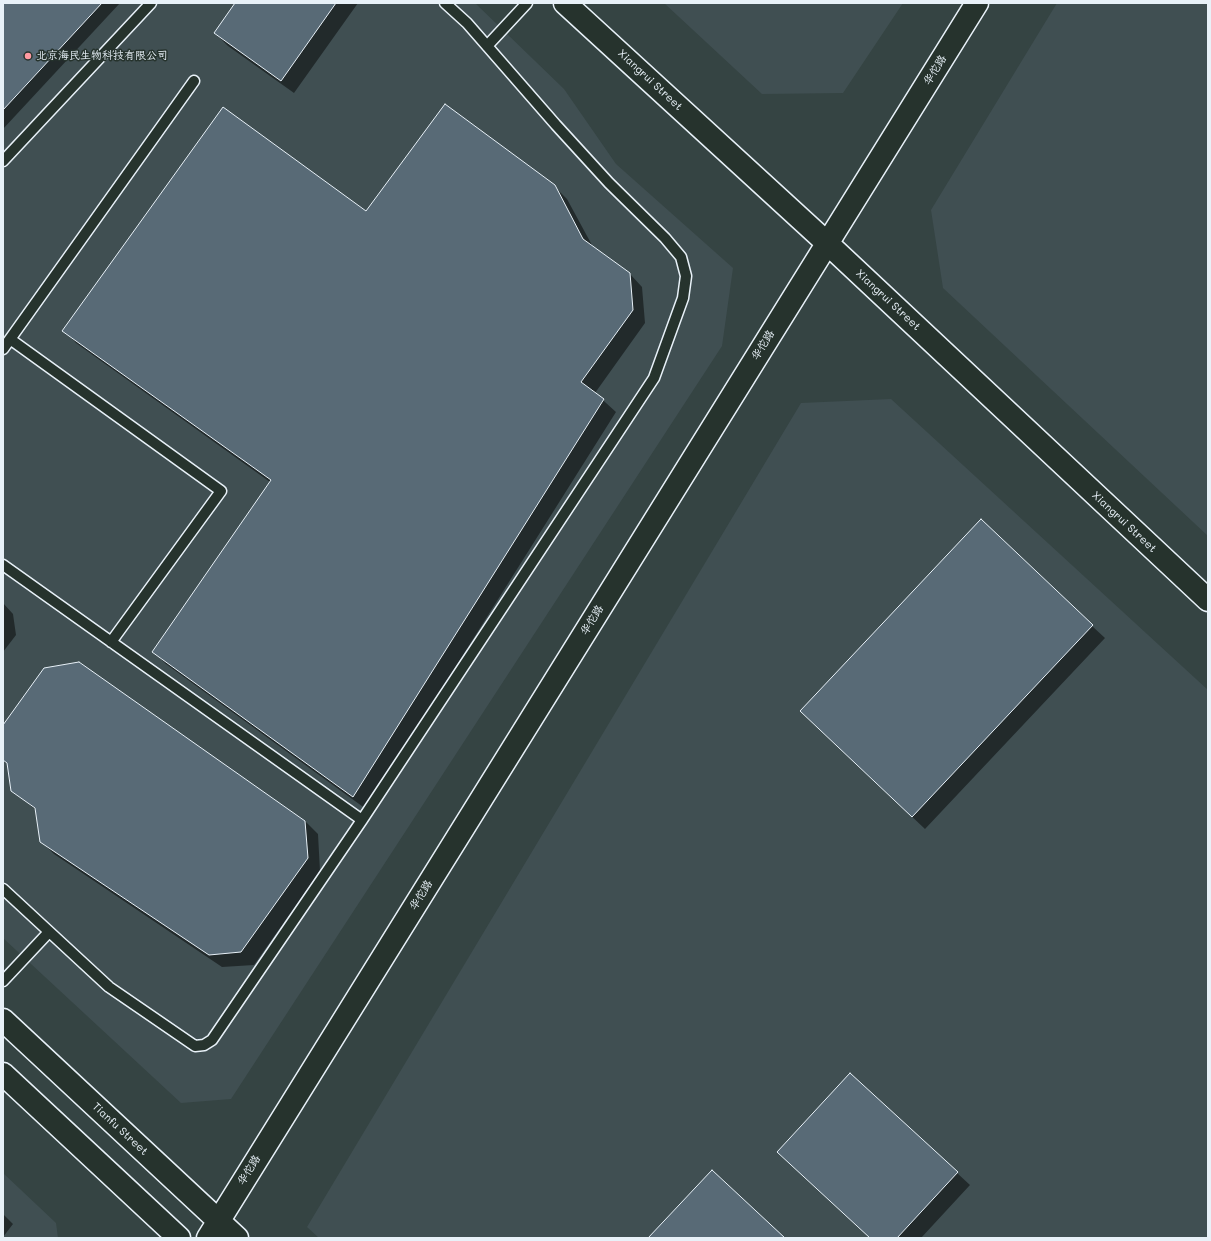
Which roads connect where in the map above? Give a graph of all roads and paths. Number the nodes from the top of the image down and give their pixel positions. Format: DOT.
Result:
graph roads {
  1 [pos="151,3"];
  2 [pos="445,3"];
  3 [pos="527,3"];
  4 [pos="565,3"];
  5 [pos="977,3"];
  6 [pos="487,46"];
  7 [pos="194,81"];
  8 [pos="3,161"];
  9 [pos="827,243"];
  10 [pos="10,339"];
  11 [pos="3,349"];
  12 [pos="3,565"];
  13 [pos="1208,600"];
  14 [pos="111,642"];
  15 [pos="362,820"];
  16 [pos="3,889"];
  17 [pos="49,932"];
  18 [pos="3,981"];
  19 [pos="3,1020"];
  20 [pos="3,1074"];
  21 [pos="213,1229"];
  22 [pos="179,1238"];
  23 [pos="237,1238"];
  1 -- 8 [label="lane"];
  2 -- 6 [label="lane"];
  3 -- 6 [label="lane"];
  4 -- 9 [label="street, Xiangrui Street"];
  5 -- 9 [label="street, 华佗路"];
  6 -- 15 [label="lane"];
  7 -- 10 [label="lane"];
  9 -- 13 [label="street, Xiangrui Street"];
  9 -- 21 [label="street, 华佗路"];
  10 -- 11 [label="lane"];
  10 -- 14 [label="lane"];
  12 -- 14 [label="lane"];
  14 -- 15 [label="lane"];
  15 -- 17 [label="lane"];
  16 -- 17 [label="lane"];
  17 -- 18 [label="lane"];
  19 -- 21 [label="street, Tianfu Street"];
  20 -- 22 [label="street"];
  21 -- 23 [label="street, Tianfu Street"];
}
